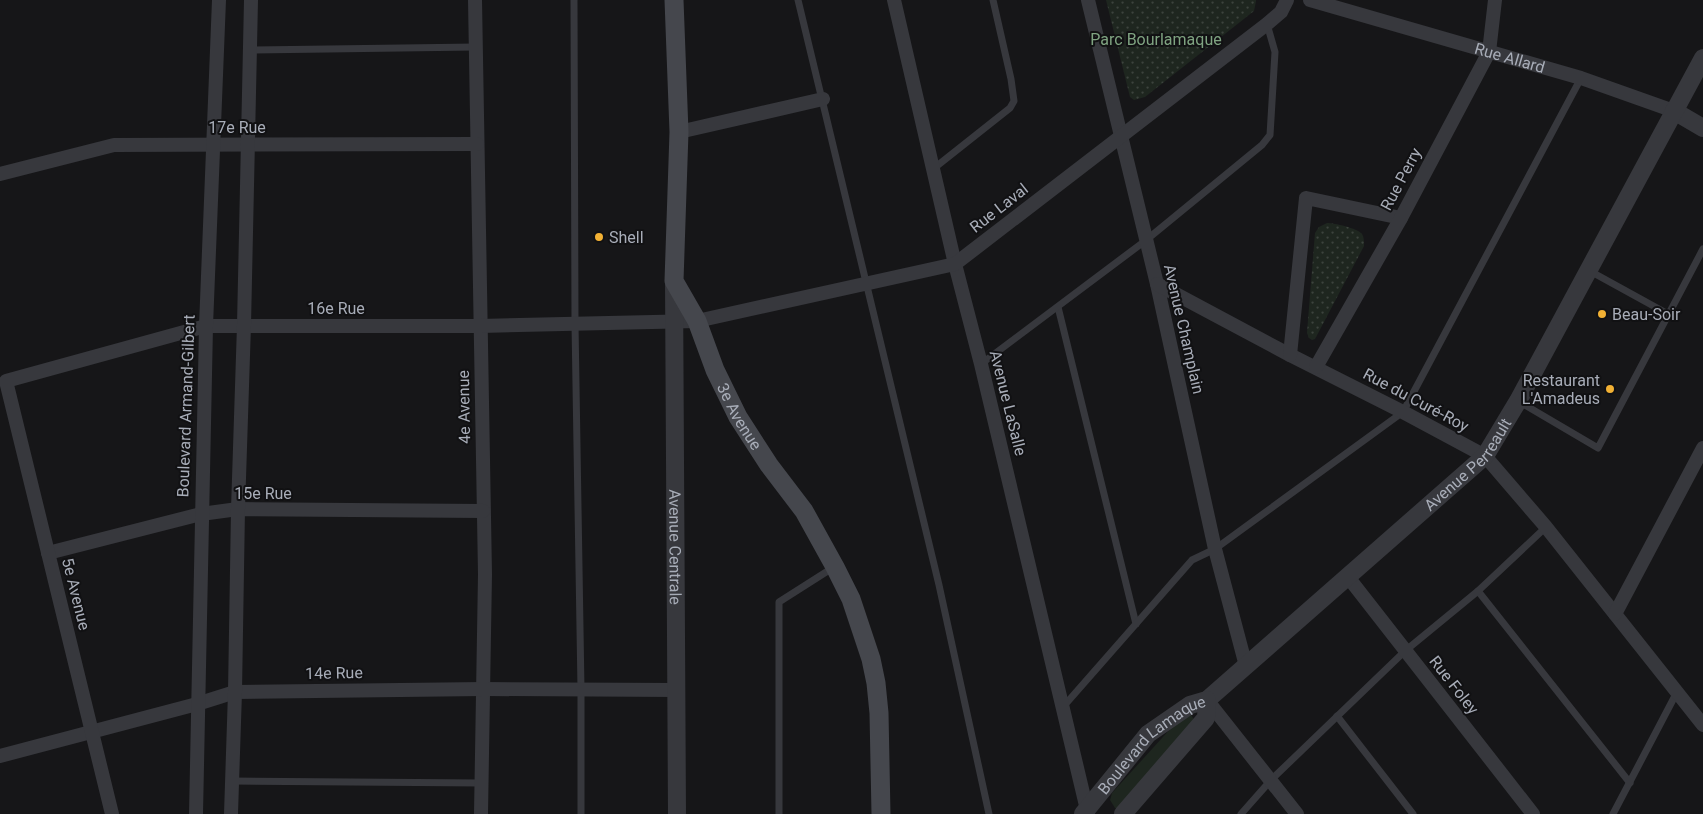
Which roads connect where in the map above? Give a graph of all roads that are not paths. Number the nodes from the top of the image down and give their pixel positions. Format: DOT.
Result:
graph roads {
  1 [pos="219,0"];
  2 [pos="251,0"];
  3 [pos="476,0"];
  4 [pos="574,0"];
  5 [pos="674,0"];
  6 [pos="798,0"];
  7 [pos="894,0"];
  8 [pos="993,0"];
  9 [pos="1088,0"];
  10 [pos="1288,0"];
  11 [pos="1310,0"];
  12 [pos="1494,0"];
  13 [pos="1267,24"];
  14 [pos="475,47"];
  15 [pos="249,50"];
  16 [pos="1489,52"];
  17 [pos="1703,58"];
  18 [pos="1581,78"];
  19 [pos="822,99"];
  20 [pos="1674,111"];
  21 [pos="1703,128"];
  22 [pos="678,132"];
  23 [pos="1121,136"];
  24 [pos="214,144"];
  25 [pos="246,144"];
  26 [pos="477,144"];
  27 [pos="933,169"];
  28 [pos="0,174"];
  29 [pos="1401,218"];
  30 [pos="1145,241"];
  31 [pos="1703,249"];
  32 [pos="955,264"];
  33 [pos="1588,270"];
  34 [pos="674,281"];
  35 [pos="1157,284"];
  36 [pos="866,285"];
  37 [pos="1058,306"];
  38 [pos="1668,314"];
  39 [pos="697,321"];
  40 [pos="674,323"];
  41 [pos="575,324"];
  42 [pos="244,325"];
  43 [pos="206,326"];
  44 [pos="480,326"];
  45 [pos="1290,355"];
  46 [pos="981,364"];
  47 [pos="1316,367"];
  48 [pos="6,381"];
  49 [pos="1518,401"];
  50 [pos="1403,412"];
  51 [pos="1703,448"];
  52 [pos="1485,456"];
  53 [pos="238,509"];
  54 [pos="483,511"];
  55 [pos="201,514"];
  56 [pos="1546,527"];
  57 [pos="1215,549"];
  58 [pos="48,553"];
  59 [pos="835,567"];
  60 [pos="1348,576"];
  61 [pos="1478,591"];
  62 [pos="1615,614"];
  63 [pos="1136,624"];
  64 [pos="1405,651"];
  65 [pos="1246,666"];
  66 [pos="484,689"];
  67 [pos="581,689"];
  68 [pos="676,690"];
  69 [pos="235,692"];
  70 [pos="1677,692"];
  71 [pos="1207,700"];
  72 [pos="197,704"];
  73 [pos="1062,708"];
  74 [pos="1338,716"];
  75 [pos="1703,725"];
  76 [pos="91,732"];
  77 [pos="0,756"];
  78 [pos="1271,780"];
  79 [pos="232,781"];
  80 [pos="1630,783"];
  81 [pos="480,784"];
  82 [pos="1086,813"];
  83 [pos="112,814"];
  84 [pos="196,814"];
  85 [pos="231,814"];
  86 [pos="480,814"];
  87 [pos="581,814"];
  88 [pos="677,814"];
  89 [pos="780,814"];
  90 [pos="880,814"];
  91 [pos="989,814"];
  92 [pos="1123,814"];
  93 [pos="1241,814"];
  94 [pos="1297,814"];
  95 [pos="1413,814"];
  96 [pos="1533,814"];
  97 [pos="1613,814"];
  1 -- 24 [label="street, Boulevard Armand-Gilbert"];
  2 -- 15 [label="street"];
  3 -- 14 [label="street, 4e Avenue"];
  4 -- 41 [label="lane"];
  5 -- 22 [label="main road"];
  6 -- 19 [label="lane"];
  7 -- 27 [label="street, Avenue LaSalle"];
  8 -- 27 [label="lane"];
  9 -- 23 [label="street, Avenue Champlain"];
  10 -- 13 [label="street, Rue Laval"];
  11 -- 16 [label="street, Rue Allard"];
  12 -- 16 [label="street, Rue Perry"];
  13 -- 23 [label="street, Rue Laval"];
  13 -- 30 [label="lane"];
  14 -- 15 [label="lane"];
  14 -- 26 [label="street, 4e Avenue"];
  15 -- 25 [label="street"];
  16 -- 18 [label="street, Rue Allard"];
  16 -- 29 [label="street, Rue Perry"];
  17 -- 20 [label="street, Avenue Perreault"];
  18 -- 20 [label="street, Rue Allard"];
  18 -- 50 [label="lane"];
  19 -- 22 [label="street"];
  19 -- 36 [label="lane"];
  20 -- 21 [label="street, Rue Allard"];
  20 -- 33 [label="street, Avenue Perreault"];
  22 -- 34 [label="main road"];
  23 -- 30 [label="street, Avenue Champlain"];
  23 -- 32 [label="street, Rue Laval"];
  24 -- 25 [label="street, 17e Rue"];
  24 -- 28 [label="street, 17e Rue"];
  24 -- 43 [label="street, Boulevard Armand-Gilbert"];
  25 -- 26 [label="street, 17e Rue"];
  25 -- 42 [label="street"];
  26 -- 44 [label="street, 4e Avenue"];
  27 -- 32 [label="street, Avenue LaSalle"];
  29 -- 45 [label="street"];
  29 -- 47 [label="street, Rue Perry"];
  30 -- 35 [label="street, Avenue Champlain"];
  30 -- 37 [label="lane"];
  31 -- 38 [label="lane"];
  32 -- 36 [label="street, Rue Laval"];
  32 -- 46 [label="street, Avenue LaSalle"];
  33 -- 38 [label="lane"];
  33 -- 49 [label="street, Avenue Perreault"];
  34 -- 39 [label="main road, 3e Avenue"];
  34 -- 40 [label="street, Avenue Centrale"];
  35 -- 45 [label="street, Rue du Curé-Roy"];
  35 -- 57 [label="street, Avenue Champlain"];
  36 -- 39 [label="street, Rue Laval"];
  36 -- 91 [label="lane"];
  37 -- 46 [label="lane"];
  37 -- 63 [label="lane"];
  38 -- 49 [label="lane"];
  39 -- 40 [label="street, Rue Laval"];
  39 -- 59 [label="main road, 3e Avenue"];
  40 -- 41 [label="street, 16e Rue"];
  40 -- 68 [label="street, Avenue Centrale"];
  41 -- 44 [label="street, 16e Rue"];
  41 -- 67 [label="lane"];
  42 -- 43 [label="street, 16e Rue"];
  42 -- 44 [label="street, 16e Rue"];
  42 -- 53 [label="street"];
  43 -- 48 [label="street, 16e Rue"];
  43 -- 55 [label="street, Boulevard Armand-Gilbert"];
  44 -- 54 [label="street, 4e Avenue"];
  45 -- 47 [label="street, Rue du Curé-Roy"];
  46 -- 73 [label="street, Avenue LaSalle"];
  47 -- 50 [label="street, Rue du Curé-Roy"];
  48 -- 58 [label="street, 5e Avenue"];
  49 -- 52 [label="street, Avenue Perreault"];
  50 -- 52 [label="street, Rue du Curé-Roy"];
  50 -- 57 [label="lane"];
  51 -- 62 [label="street"];
  52 -- 56 [label="street, Rue du Curé-Roy"];
  52 -- 60 [label="street, Avenue Perreault"];
  53 -- 54 [label="street, 15e Rue"];
  53 -- 55 [label="street, 15e Rue"];
  53 -- 69 [label="street"];
  54 -- 66 [label="street, 4e Avenue"];
  55 -- 58 [label="street, 15e Rue"];
  55 -- 72 [label="street, Boulevard Armand-Gilbert"];
  56 -- 61 [label="lane"];
  56 -- 62 [label="street, Rue du Curé-Roy"];
  57 -- 63 [label="lane"];
  57 -- 65 [label="street, Avenue Champlain"];
  58 -- 76 [label="street, 5e Avenue"];
  59 -- 89 [label="lane"];
  59 -- 90 [label="main road, 3e Avenue"];
  60 -- 64 [label="street, Rue Foley"];
  60 -- 65 [label="street, Avenue Perreault"];
  61 -- 64 [label="lane"];
  61 -- 80 [label="lane"];
  62 -- 70 [label="street, Rue du Curé-Roy"];
  63 -- 73 [label="lane"];
  64 -- 74 [label="lane"];
  64 -- 96 [label="street, Rue Foley"];
  65 -- 71 [label="street, Avenue Perreault"];
  66 -- 67 [label="street, 14e Rue"];
  66 -- 69 [label="street, 14e Rue"];
  66 -- 81 [label="street, 4e Avenue"];
  67 -- 68 [label="street, 14e Rue"];
  67 -- 87 [label="lane"];
  68 -- 88 [label="street, Avenue Centrale"];
  69 -- 72 [label="street, 14e Rue"];
  69 -- 79 [label="street"];
  70 -- 75 [label="street, Rue du Curé-Roy"];
  70 -- 80 [label="lane"];
  71 -- 78 [label="street"];
  71 -- 82 [label="street, Boulevard Lamaque"];
  71 -- 92 [label="street, Boulevard Lamaque"];
  72 -- 76 [label="street, 14e Rue"];
  72 -- 84 [label="street, Boulevard Armand-Gilbert"];
  73 -- 82 [label="street, Avenue LaSalle"];
  74 -- 78 [label="lane"];
  74 -- 95 [label="lane"];
  76 -- 77 [label="street, 14e Rue"];
  76 -- 83 [label="street, 5e Avenue"];
  78 -- 93 [label="lane"];
  78 -- 94 [label="street"];
  79 -- 81 [label="lane"];
  79 -- 85 [label="street"];
  80 -- 97 [label="lane"];
  81 -- 86 [label="street, 4e Avenue"];
}
